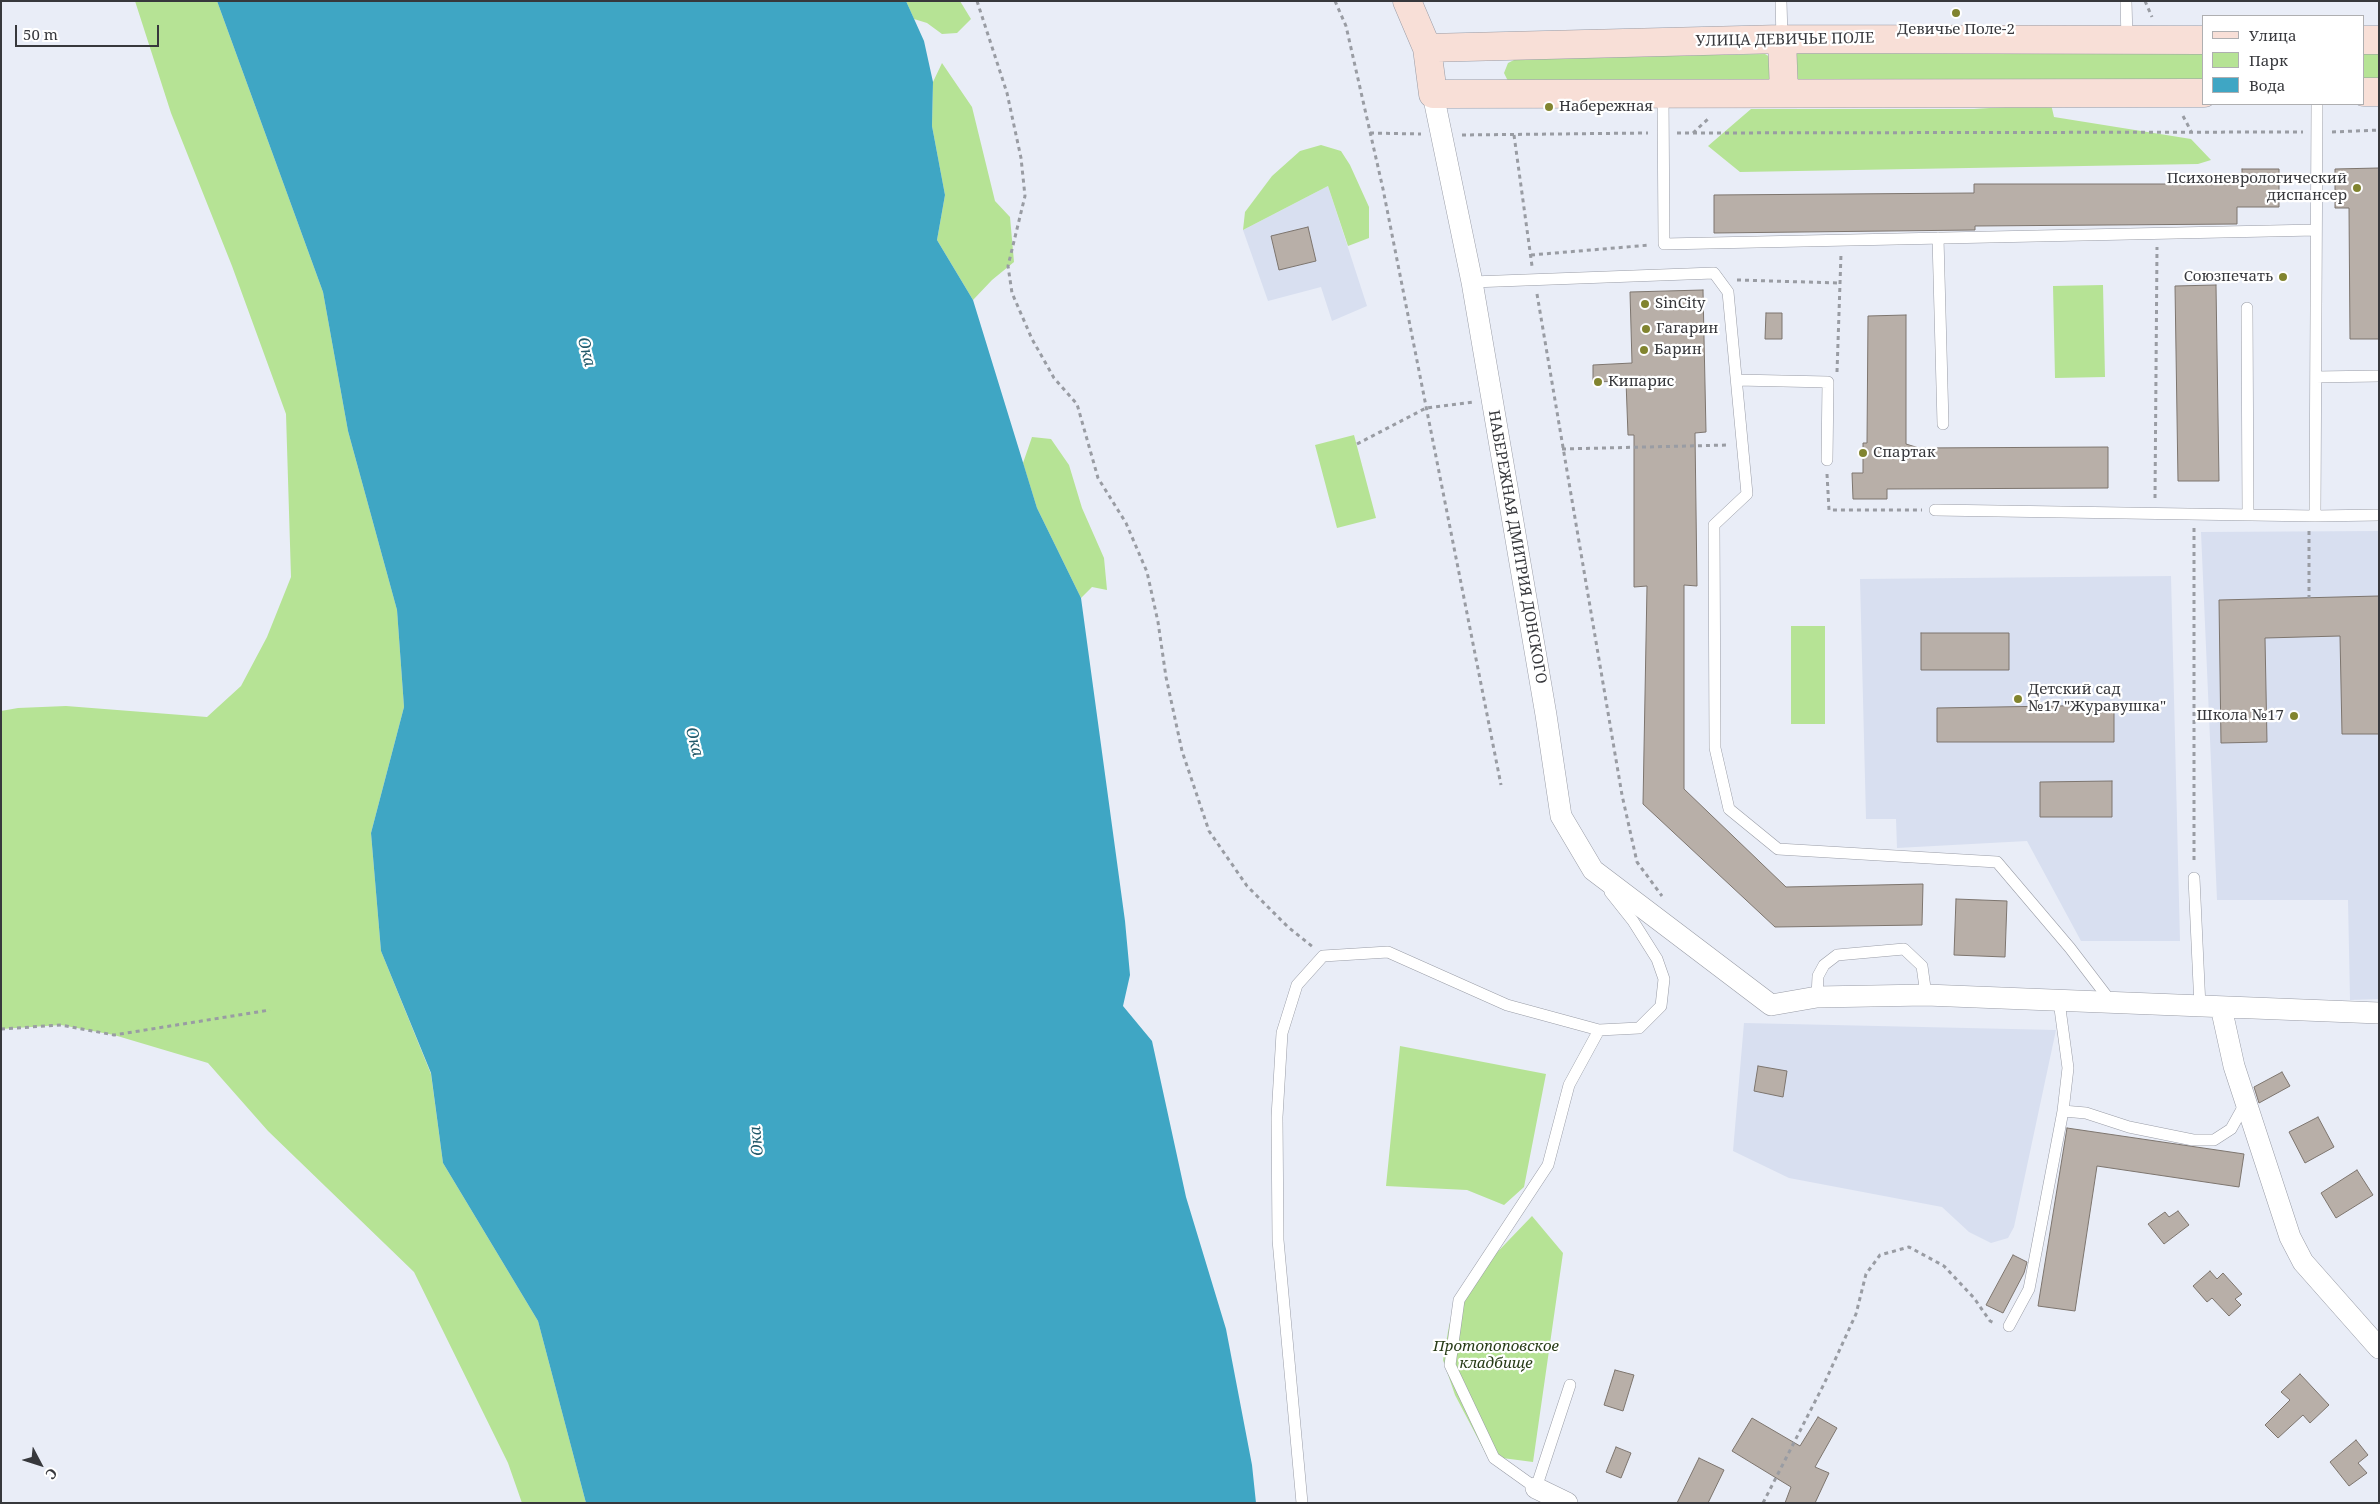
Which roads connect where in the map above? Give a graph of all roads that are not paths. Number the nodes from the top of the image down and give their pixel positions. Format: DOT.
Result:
graph roads {
  1 [pos="1407,1"];
  2 [pos="1781,1"];
  3 [pos="2126,1"];
  4 [pos="1782,39"];
  5 [pos="2127,40"];
  6 [pos="2202,40"];
  7 [pos="2365,40"];
  8 [pos="2379,40"];
  9 [pos="1427,48"];
  10 [pos="2365,92"];
  11 [pos="2379,92"];
  12 [pos="1663,93"];
  13 [pos="1784,93"];
  14 [pos="2202,93"];
  15 [pos="1434,94"];
  16 [pos="2316,105"];
  17 [pos="2316,230"];
  18 [pos="1938,238"];
  19 [pos="1472,282"];
  20 [pos="2247,308"];
  21 [pos="2379,376"];
  22 [pos="2316,377"];
  23 [pos="1737,380"];
  24 [pos="1943,424"];
  25 [pos="1827,460"];
  26 [pos="1935,510"];
  27 [pos="2248,515"];
  28 [pos="2379,515"];
  29 [pos="2312,516"];
  30 [pos="1593,870"];
  31 [pos="2194,878"];
  32 [pos="1926,995"];
  33 [pos="1817,997"];
  34 [pos="2059,1001"];
  35 [pos="2112,1003"];
  36 [pos="2200,1006"];
  37 [pos="2221,1007"];
  38 [pos="2379,1013"];
  39 [pos="1599,1030"];
  40 [pos="2246,1102"];
  41 [pos="2063,1111"];
  42 [pos="2010,1326"];
  43 [pos="2379,1348"];
  44 [pos="1570,1384"];
  45 [pos="1536,1488"];
  46 [pos="1302,1503"];
  47 [pos="1567,1503"];
  1 -- 9 [label="street, НАБЕРЕЖНАЯ ДМИТРИЯ ДОНСКОГО"];
  2 -- 4 [label="lane"];
  3 -- 5 [label="lane"];
  4 -- 5 [label="street, УЛИЦА ДЕВИЧЬЕ ПОЛЕ"];
  4 -- 9 [label="street, УЛИЦА ДЕВИЧЬЕ ПОЛЕ"];
  4 -- 13 [label="street"];
  5 -- 6 [label="street, УЛИЦА ДЕВИЧЬЕ ПОЛЕ"];
  7 -- 8 [label="street"];
  9 -- 15 [label="street, НАБЕРЕЖНАЯ ДМИТРИЯ ДОНСКОГО"];
  10 -- 11 [label="street"];
  12 -- 13 [label="street"];
  12 -- 15 [label="street"];
  12 -- 18 [label="lane"];
  13 -- 14 [label="street"];
  15 -- 19 [label="street, НАБЕРЕЖНАЯ ДМИТРИЯ ДОНСКОГО"];
  16 -- 17 [label="lane"];
  17 -- 18 [label="lane"];
  17 -- 22 [label="lane"];
  18 -- 24 [label="lane"];
  19 -- 23 [label="lane"];
  19 -- 30 [label="street, НАБЕРЕЖНАЯ ДМИТРИЯ ДОНСКОГО"];
  20 -- 27 [label="lane"];
  21 -- 22 [label="lane"];
  22 -- 29 [label="lane"];
  23 -- 25 [label="lane"];
  23 -- 35 [label="lane"];
  26 -- 27 [label="lane"];
  27 -- 29 [label="lane"];
  28 -- 29 [label="lane"];
  30 -- 33 [label="street, НАБЕРЕЖНАЯ ДМИТРИЯ ДОНСКОГО"];
  30 -- 39 [label="lane"];
  31 -- 36 [label="lane"];
  32 -- 33 [label="street"];
  32 -- 33 [label="lane"];
  32 -- 34 [label="street"];
  34 -- 35 [label="street"];
  34 -- 41 [label="lane"];
  35 -- 36 [label="street"];
  36 -- 37 [label="street"];
  37 -- 38 [label="street"];
  37 -- 40 [label="street"];
  39 -- 45 [label="lane"];
  39 -- 46 [label="lane"];
  40 -- 41 [label="lane"];
  40 -- 43 [label="street"];
  41 -- 42 [label="lane"];
  44 -- 45 [label="lane"];
  45 -- 47 [label="street"];
}
